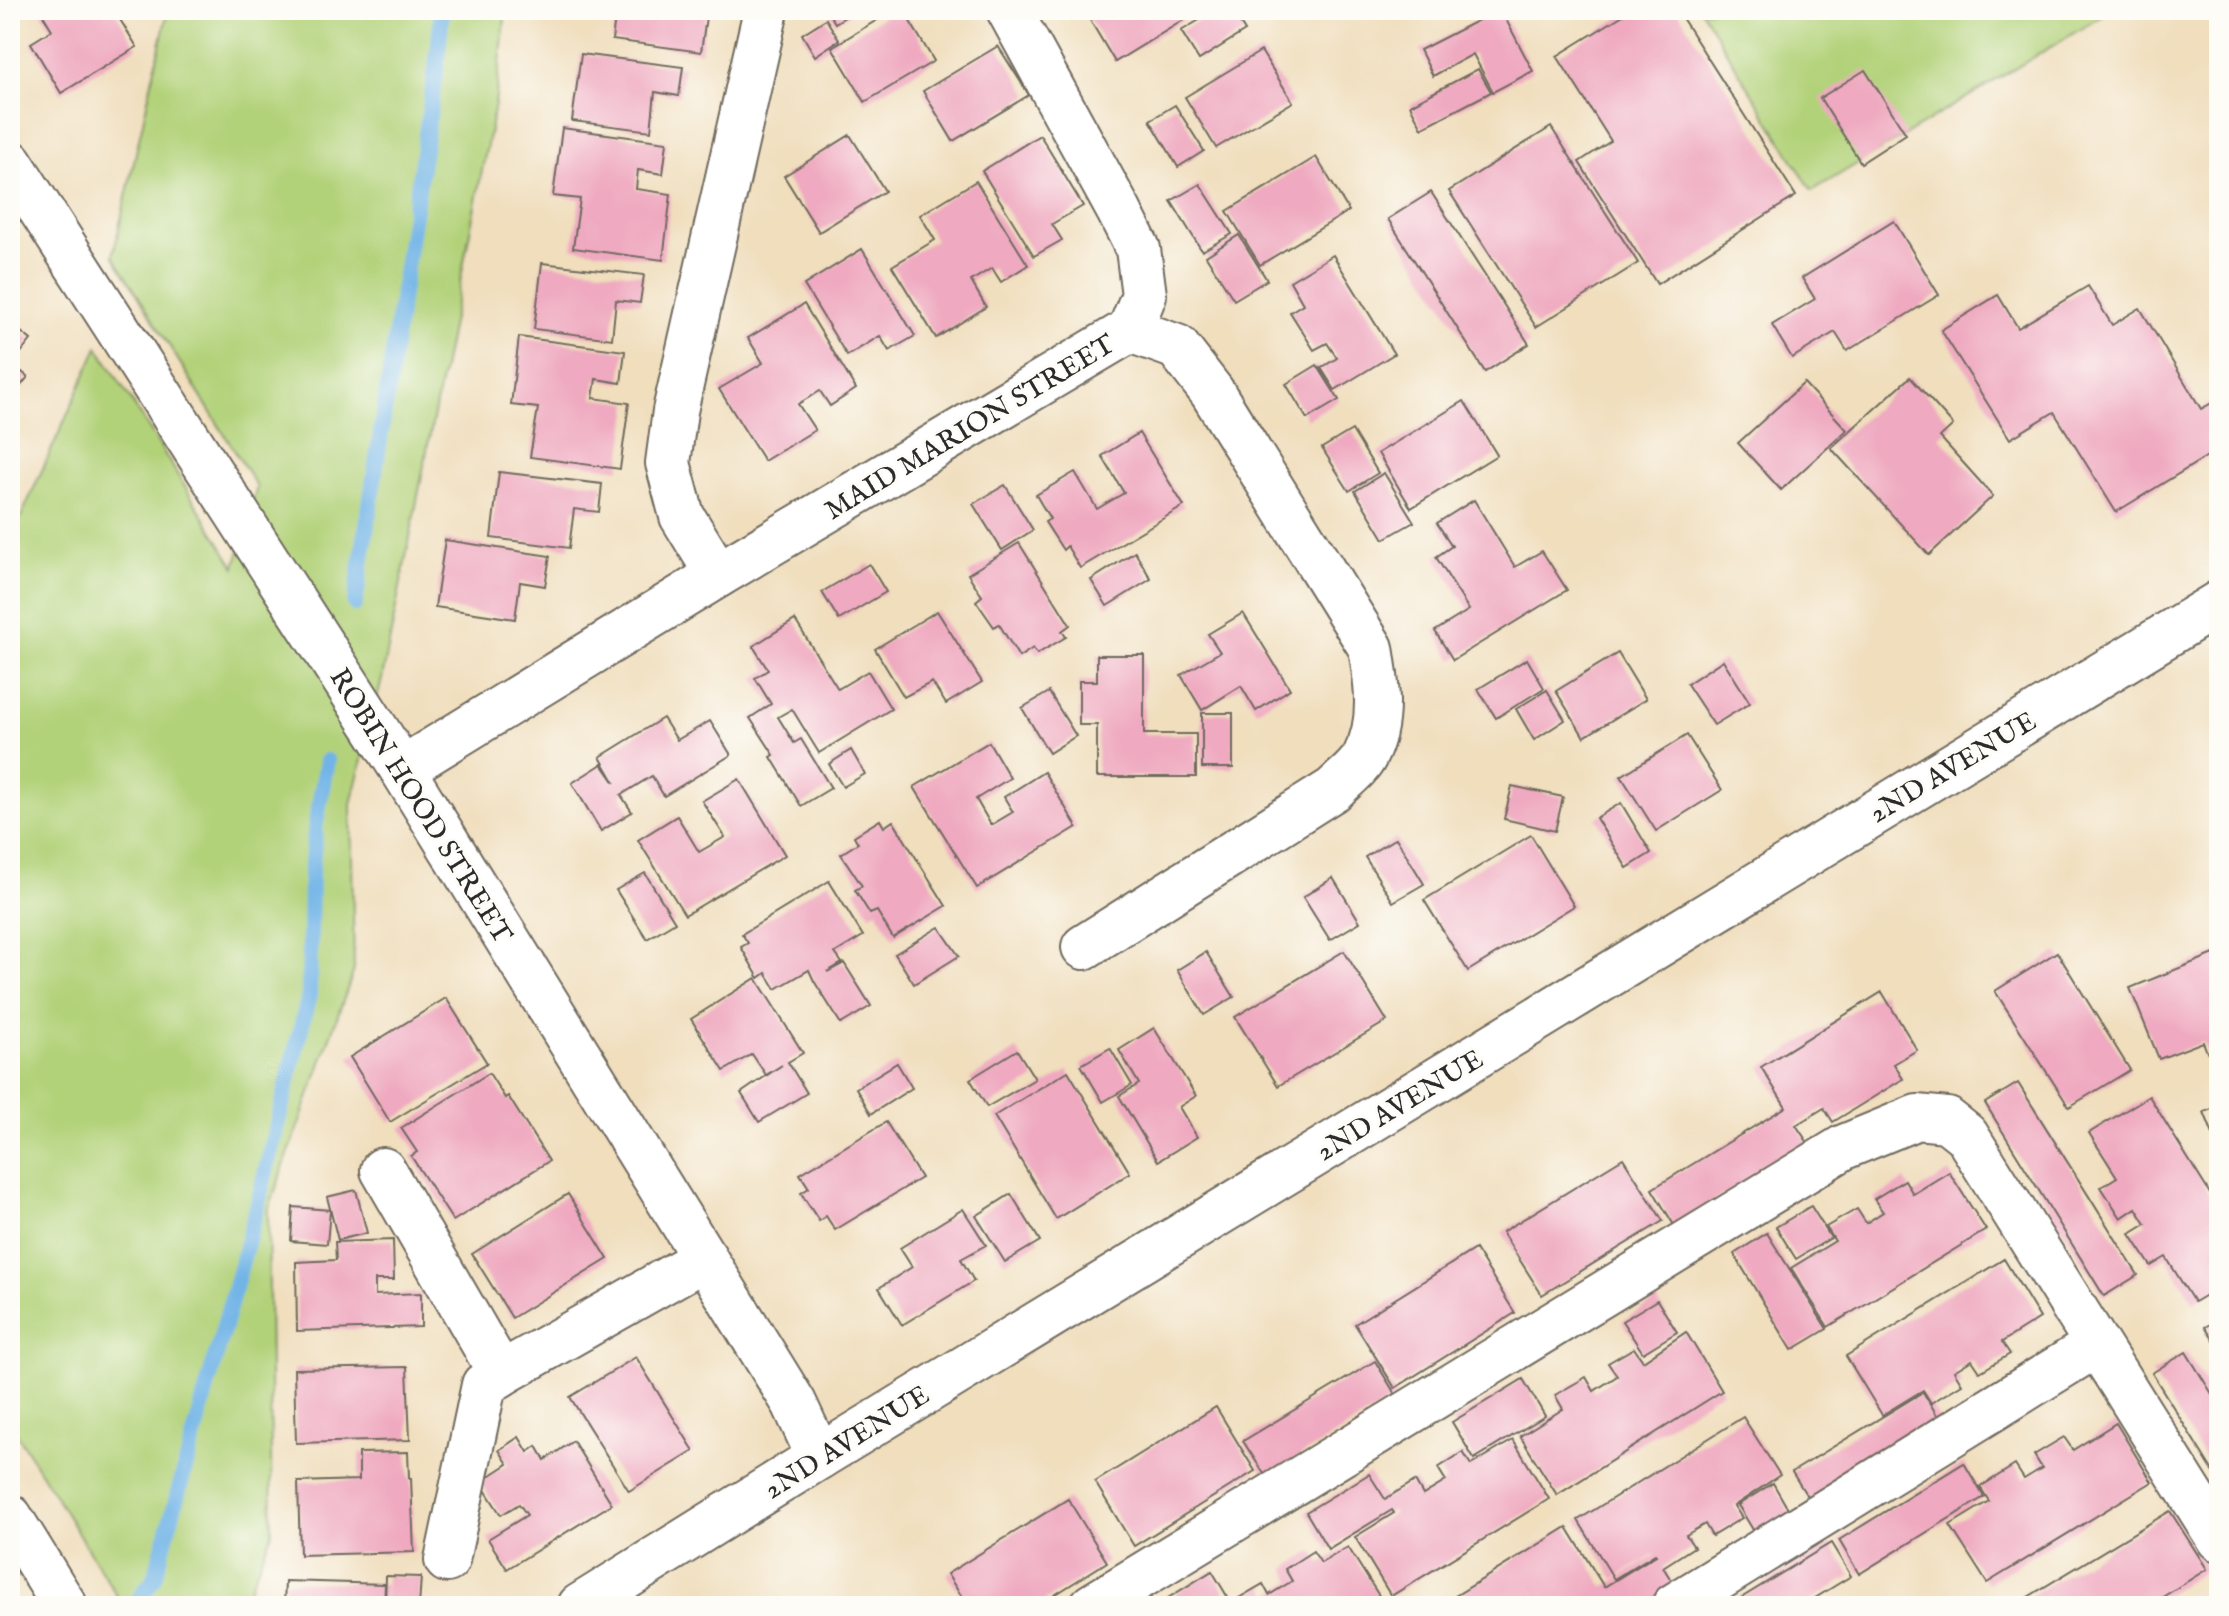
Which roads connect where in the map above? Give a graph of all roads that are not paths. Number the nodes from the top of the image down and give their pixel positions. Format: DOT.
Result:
graph roads {
  1 [pos="766,10"];
  2 [pos="1009,10"];
  3 [pos="10,162"];
  4 [pos="1130,330"];
  5 [pos="718,575"];
  6 [pos="2215,616"];
  7 [pos="402,769"];
  8 [pos="1084,947"];
  9 [pos="383,1170"];
  10 [pos="705,1258"];
  11 [pos="2096,1345"];
  12 [pos="501,1374"];
  13 [pos="819,1457"];
  14 [pos="10,1517"];
  15 [pos="2219,1539"];
  16 [pos="447,1560"];
  17 [pos="63,1604"];
  18 [pos="580,1606"];
  19 [pos="1092,1606"];
  20 [pos="1674,1606"];
  1 -- 5 [label="street"];
  2 -- 4 [label="street"];
  3 -- 7 [label="street, ROBIN HOOD STREET"];
  4 -- 5 [label="street, MAID MARION STREET"];
  4 -- 8 [label="street, MAID MARION STREET"];
  5 -- 7 [label="street, MAID MARION STREET"];
  6 -- 13 [label="street, 2ND AVENUE"];
  7 -- 10 [label="street, ROBIN HOOD STREET"];
  9 -- 12 [label="street"];
  10 -- 12 [label="street"];
  10 -- 13 [label="street, ROBIN HOOD STREET"];
  11 -- 15 [label="street"];
  11 -- 19 [label="street"];
  11 -- 20 [label="street"];
  12 -- 16 [label="street"];
  13 -- 18 [label="street, 2ND AVENUE"];
  14 -- 17 [label="street"];
}
